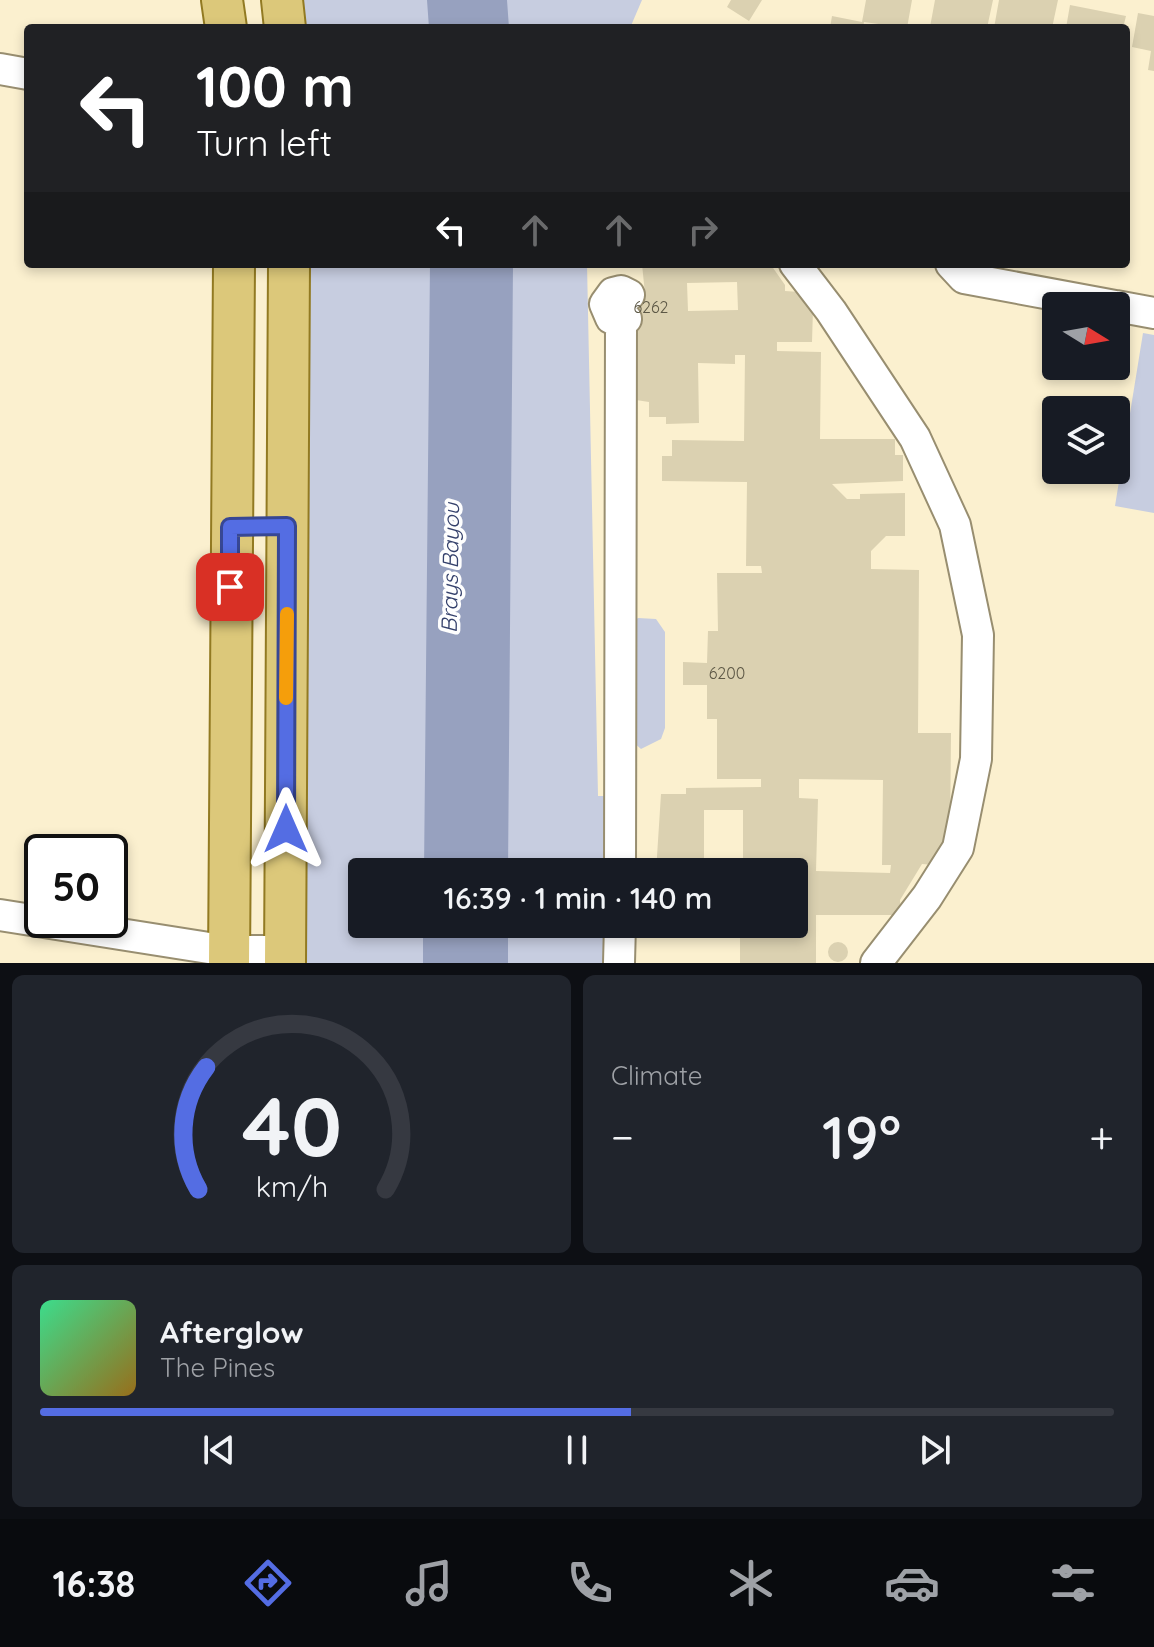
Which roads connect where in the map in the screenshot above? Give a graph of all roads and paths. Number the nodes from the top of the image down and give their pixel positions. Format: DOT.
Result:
graph roads {
  1 [pos="222,0"];
  2 [pos="282,0"];
  3 [pos="225,24"];
  4 [pos="285,24"];
  5 [pos="0,69"];
  6 [pos="24,73"];
  7 [pos="234,268"];
  8 [pos="289,268"];
  9 [pos="798,268"];
  10 [pos="955,268"];
  11 [pos="1042,292"];
  12 [pos="624,298"];
  13 [pos="1130,309"];
  14 [pos="1154,313"];
  15 [pos="287,526"];
  16 [pos="230,527"];
  17 [pos="620,858"];
  18 [pos="0,915"];
  19 [pos="620,938"];
  20 [pos="229,957"];
  21 [pos="285,957"];
  22 [pos="619,963"];
  23 [pos="876,963"];
  1 -- 3 [label="main road"];
  2 -- 4 [label="main road"];
  5 -- 6 [label="street"];
  7 -- 16 [label="main road"];
  8 -- 15 [label="main road"];
  9 -- 23 [label="street"];
  10 -- 11 [label="street"];
  12 -- 17 [label="street"];
  13 -- 14 [label="street"];
  15 -- 16 [label="main road"];
  15 -- 21 [label="main road"];
  16 -- 20 [label="main road"];
  18 -- 20 [label="street"];
  19 -- 22 [label="street"];
  20 -- 21 [label="street"];
}
